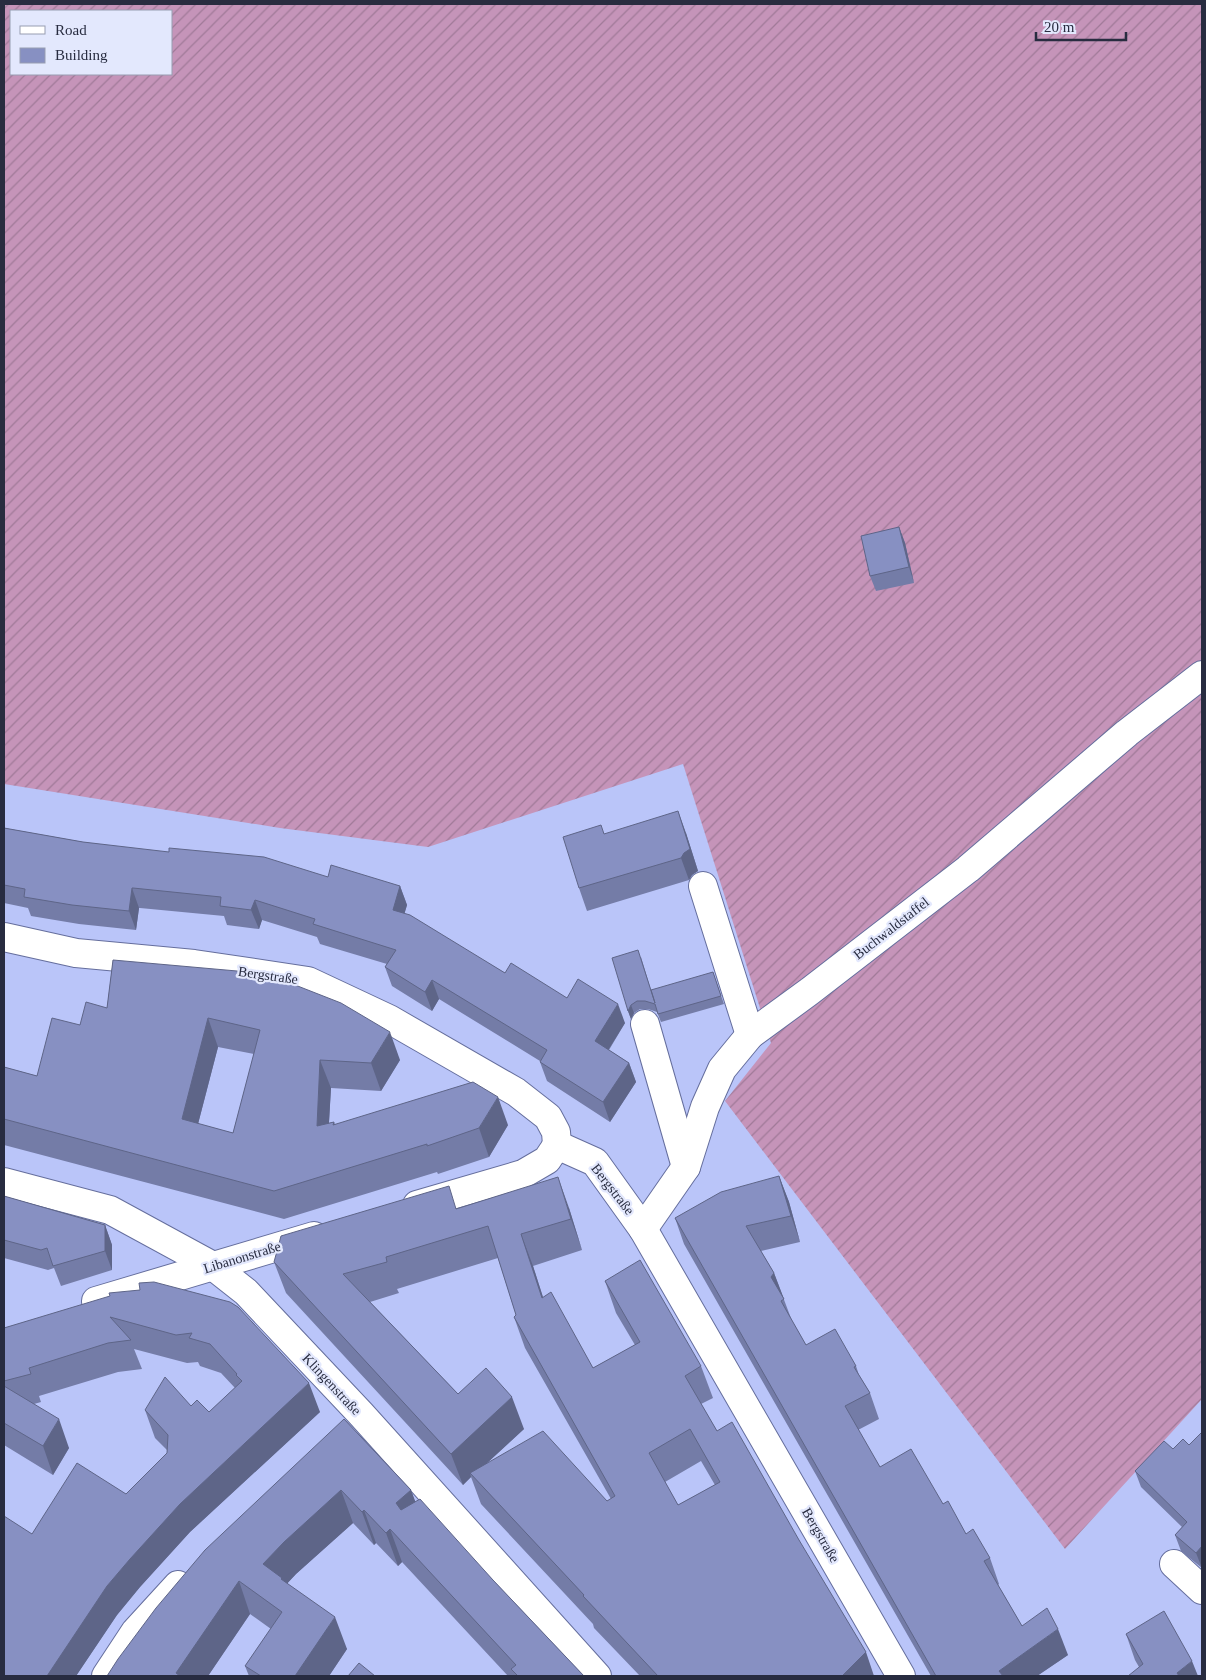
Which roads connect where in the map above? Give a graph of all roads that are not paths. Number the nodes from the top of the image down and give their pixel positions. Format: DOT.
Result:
graph roads {
  1 [pos="1202,675"];
  2 [pos="703,886"];
  3 [pos="4,938"];
  4 [pos="645,1024"];
  5 [pos="750,1035"];
  6 [pos="557,1145"];
  7 [pos="686,1167"];
  8 [pos="4,1182"];
  9 [pos="392,1213"];
  10 [pos="643,1229"];
  11 [pos="336,1230"];
  12 [pos="213,1266"];
  13 [pos="70,1309"];
  14 [pos="1174,1564"];
  15 [pos="194,1568"];
  16 [pos="1202,1590"];
  17 [pos="106,1676"];
  18 [pos="598,1676"];
  19 [pos="901,1676"];
  1 -- 5 [label="street, Buchwaldstaffel"];
  2 -- 5 [label="street"];
  3 -- 6 [label="street, Bergstraße"];
  4 -- 7 [label="street"];
  5 -- 7 [label="street, Buchwaldstaffel"];
  6 -- 9 [label="street"];
  6 -- 10 [label="street, Bergstraße"];
  7 -- 10 [label="street, Buchwaldstaffel"];
  8 -- 12 [label="street, Klingenstraße"];
  10 -- 19 [label="street, Bergstraße"];
  11 -- 12 [label="street, Libanonstraße"];
  12 -- 13 [label="street, Libanonstraße"];
  12 -- 18 [label="street, Klingenstraße"];
  14 -- 16 [label="street"];
  15 -- 17 [label="street"];
}
